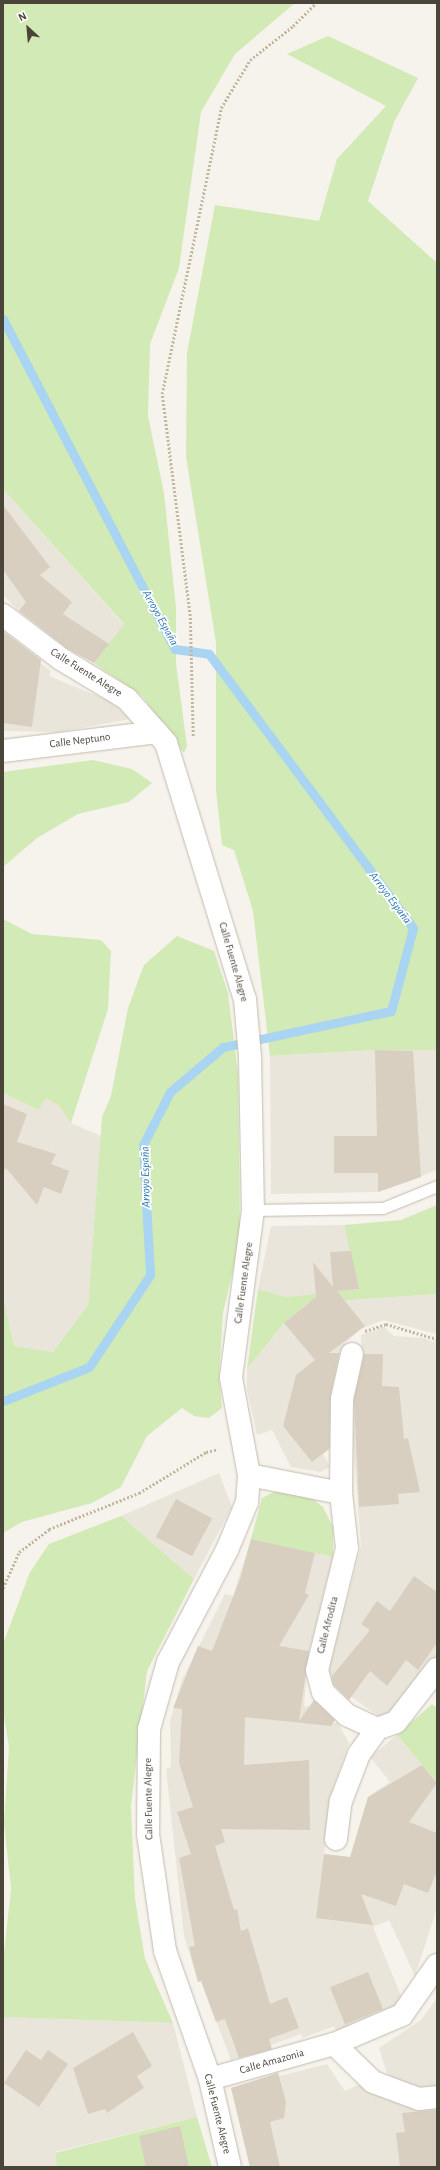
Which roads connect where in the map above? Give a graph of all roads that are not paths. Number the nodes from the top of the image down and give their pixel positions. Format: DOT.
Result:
graph roads {
  1 [pos="3,615"];
  2 [pos="157,732"];
  3 [pos="3,751"];
  4 [pos="437,1186"];
  5 [pos="253,1210"];
  6 [pos="352,1354"];
  7 [pos="249,1475"];
  8 [pos="341,1493"];
  9 [pos="437,1669"];
  10 [pos="376,1729"];
  11 [pos="336,1839"];
  12 [pos="437,1965"];
  13 [pos="334,2044"];
  14 [pos="210,2079"];
  15 [pos="437,2097"];
  16 [pos="230,2167"];
  1 -- 2 [label="street, Calle Fuente Alegre"];
  2 -- 3 [label="street, Calle Neptuno"];
  2 -- 5 [label="street, Calle Fuente Alegre"];
  4 -- 5 [label="lane"];
  5 -- 7 [label="street, Calle Fuente Alegre"];
  6 -- 8 [label="street, Calle Afrodita"];
  7 -- 8 [label="street"];
  7 -- 14 [label="street, Calle Fuente Alegre"];
  8 -- 10 [label="street, Calle Afrodita"];
  9 -- 10 [label="street"];
  10 -- 11 [label="street"];
  12 -- 13 [label="street, Calle Amazonia"];
  13 -- 14 [label="street, Calle Amazonia"];
  13 -- 15 [label="street"];
  14 -- 16 [label="street, Calle Fuente Alegre"];
}
